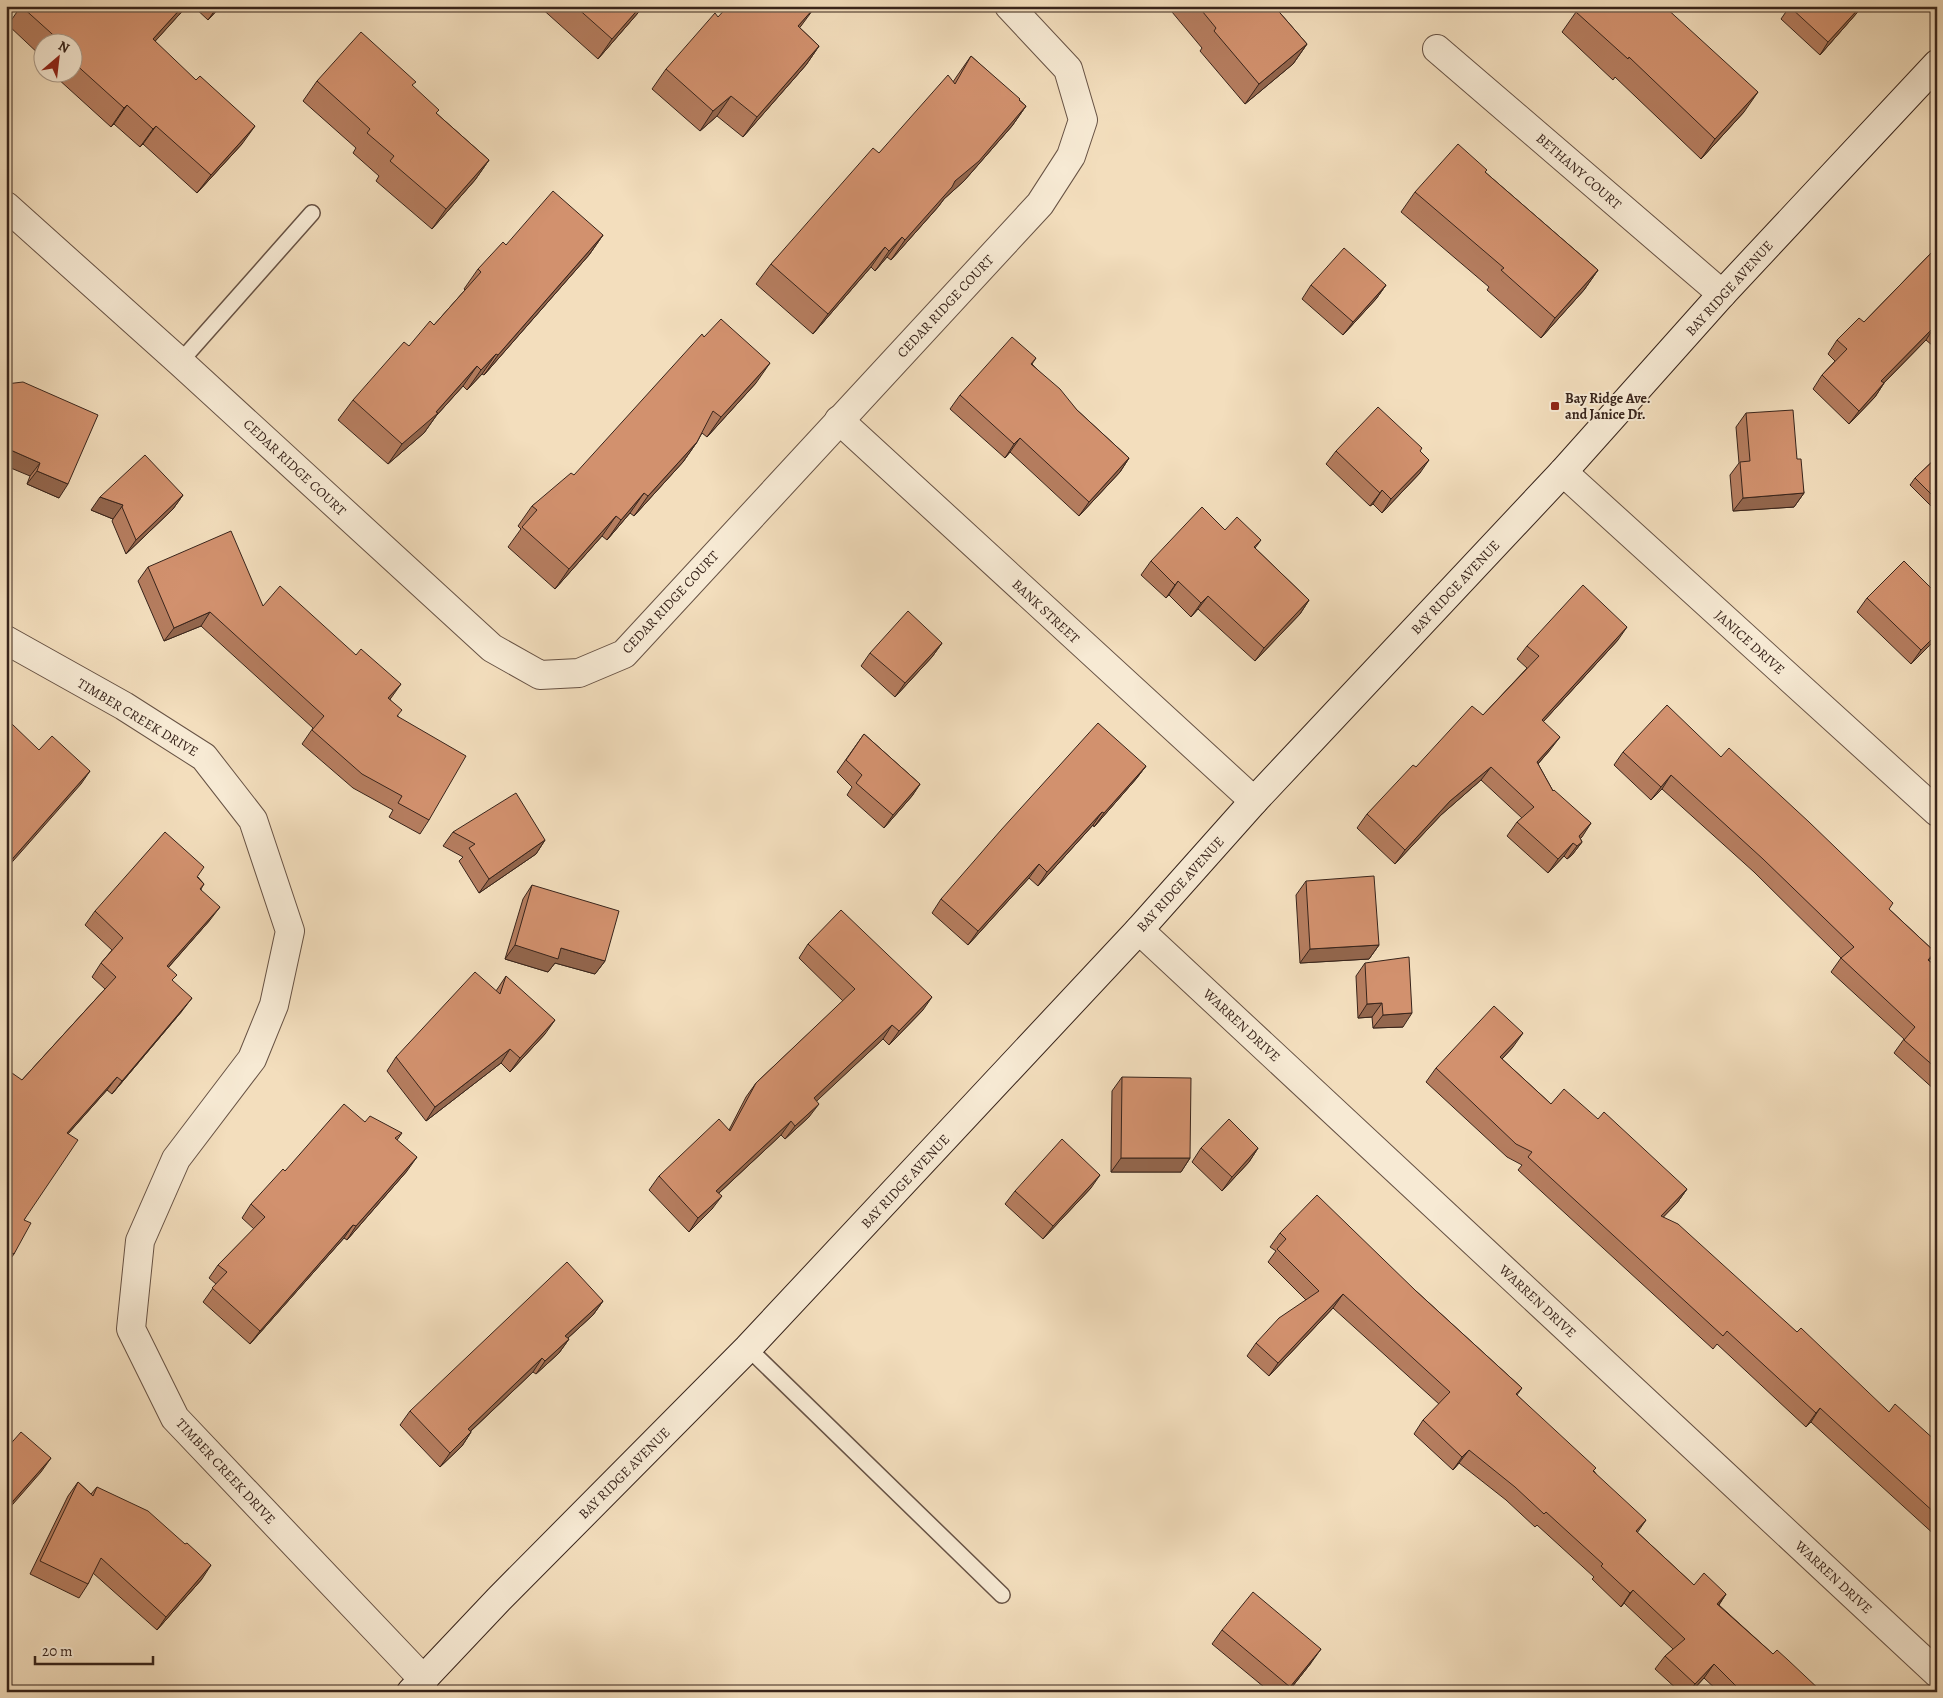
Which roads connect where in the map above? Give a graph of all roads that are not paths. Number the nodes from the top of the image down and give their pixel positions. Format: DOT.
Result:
graph roads {
  1 [pos="1008,6"];
  2 [pos="1437,49"];
  3 [pos="1937,64"];
  4 [pos="6,206"];
  5 [pos="312,213"];
  6 [pos="1722,294"];
  7 [pos="180,362"];
  8 [pos="839,420"];
  9 [pos="1563,472"];
  10 [pos="6,640"];
  11 [pos="1254,801"];
  12 [pos="1937,812"];
  13 [pos="1139,930"];
  14 [pos="748,1348"];
  15 [pos="1002,1595"];
  16 [pos="1937,1673"];
  17 [pos="423,1688"];
  1 -- 8 [label="street, CEDAR RIDGE COURT"];
  2 -- 6 [label="street, BETHANY COURT"];
  3 -- 6 [label="street, BAY RIDGE AVENUE"];
  4 -- 7 [label="street, CEDAR RIDGE COURT"];
  5 -- 7 [label="lane"];
  6 -- 9 [label="street, BAY RIDGE AVENUE"];
  7 -- 8 [label="street, CEDAR RIDGE COURT"];
  8 -- 11 [label="street, BANK STREET"];
  9 -- 11 [label="street, BAY RIDGE AVENUE"];
  9 -- 12 [label="street, JANICE DRIVE"];
  10 -- 17 [label="street, TIMBER CREEK DRIVE"];
  11 -- 13 [label="street, BAY RIDGE AVENUE"];
  13 -- 14 [label="street, BAY RIDGE AVENUE"];
  13 -- 16 [label="street, WARREN DRIVE"];
  14 -- 15 [label="lane"];
  14 -- 17 [label="street, BAY RIDGE AVENUE"];
}
